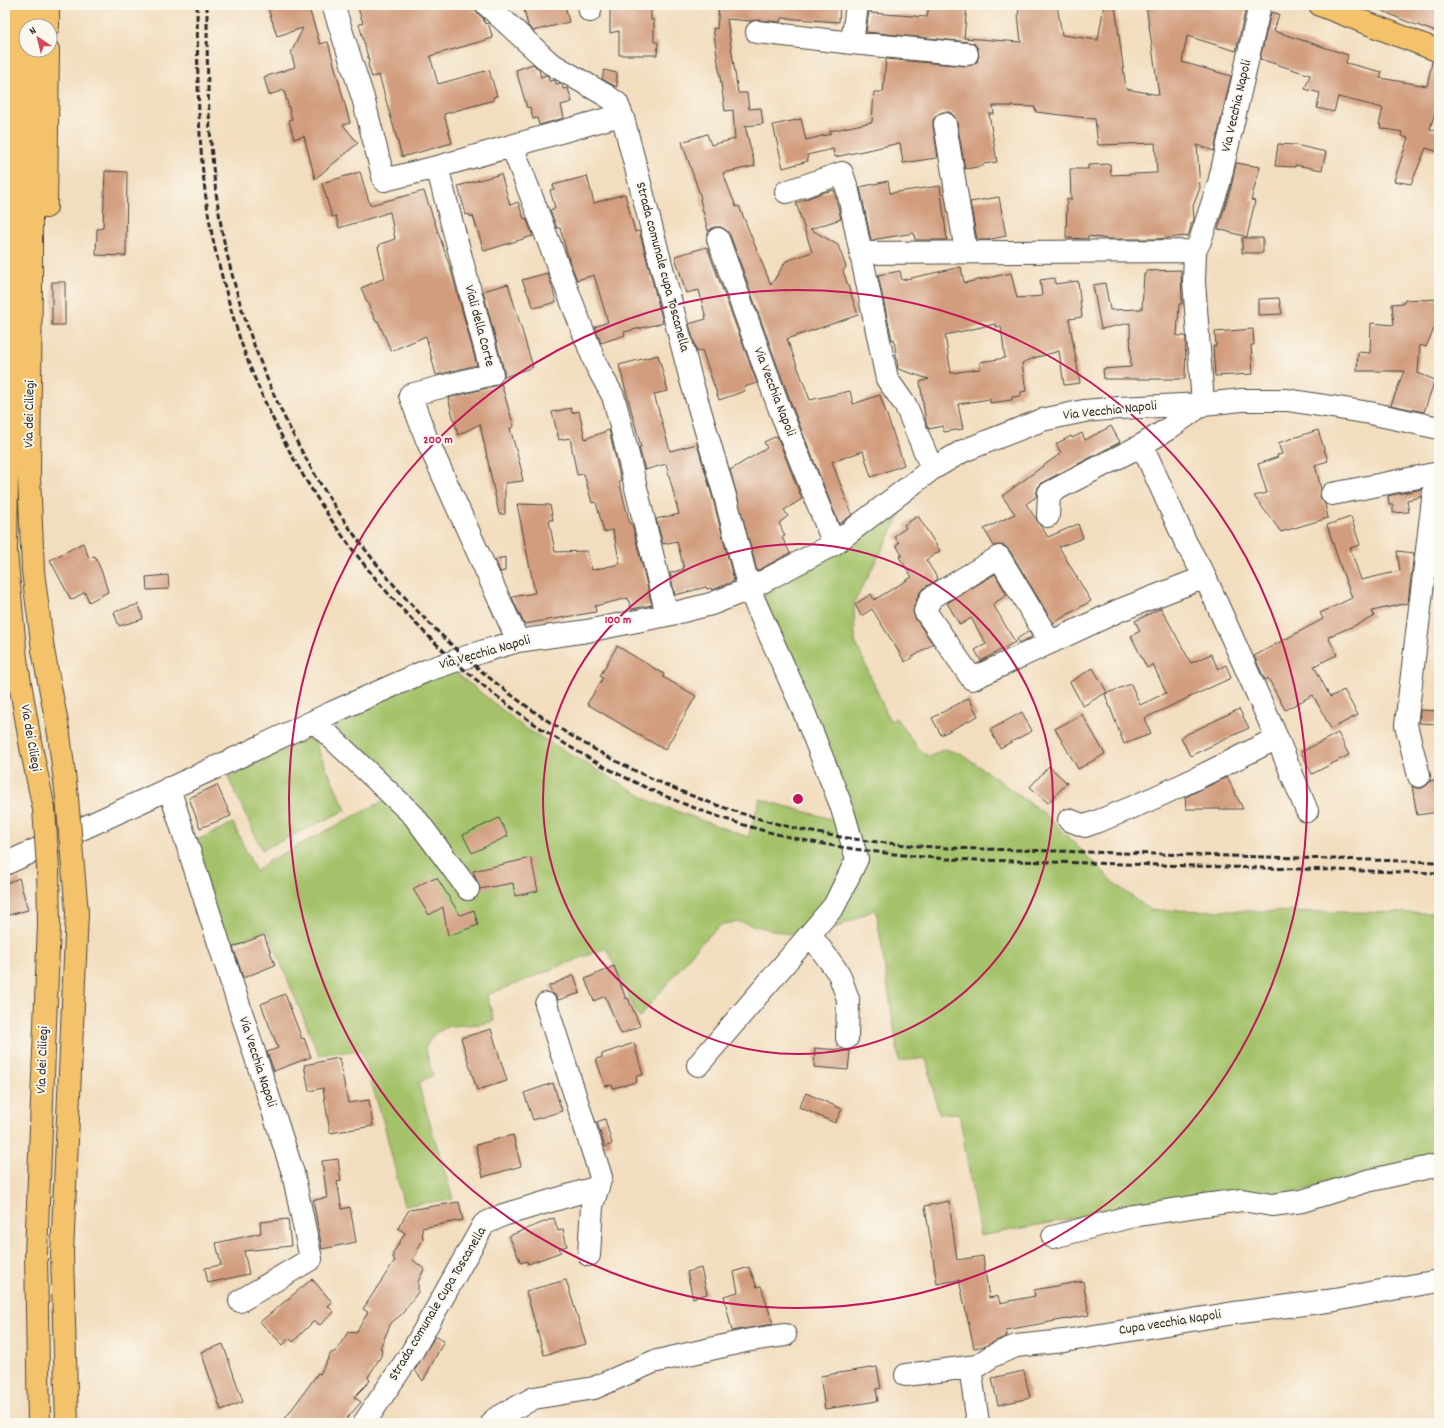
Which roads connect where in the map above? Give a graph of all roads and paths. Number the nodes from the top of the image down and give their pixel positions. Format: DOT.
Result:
graph roads {
  1 [pos="12,5"];
  2 [pos="31,5"];
  3 [pos="48,5"];
  4 [pos="333,5"];
  5 [pos="487,5"];
  6 [pos="857,5"];
  7 [pos="1260,5"];
  8 [pos="1320,5"];
  9 [pos="31,18"];
  10 [pos="48,18"];
  11 [pos="757,32"];
  12 [pos="852,43"];
  13 [pos="1439,51"];
  14 [pos="967,54"];
  15 [pos="31,58"];
  16 [pos="48,58"];
  17 [pos="610,118"];
  18 [pos="945,124"];
  19 [pos="512,146"];
  20 [pos="437,167"];
  21 [pos="786,192"];
  22 [pos="718,239"];
  23 [pos="1195,251"];
  24 [pos="966,252"];
  25 [pos="861,253"];
  26 [pos="7,256"];
  27 [pos="31,284"];
  28 [pos="7,321"];
  29 [pos="1203,404"];
  30 [pos="1439,428"];
  31 [pos="1142,445"];
  32 [pos="932,469"];
  33 [pos="1437,473"];
  34 [pos="1332,494"];
  35 [pos="1048,516"];
  36 [pos="834,544"];
  37 [pos="1205,577"];
  38 [pos="749,589"];
  39 [pos="667,615"];
  40 [pos="518,642"];
  41 [pos="1050,642"];
  42 [pos="314,721"];
  43 [pos="1277,738"];
  44 [pos="1419,776"];
  45 [pos="169,788"];
  46 [pos="1308,811"];
  47 [pos="1069,820"];
  48 [pos="5,864"];
  49 [pos="468,889"];
  50 [pos="810,934"];
  51 [pos="546,1004"];
  52 [pos="847,1038"];
  53 [pos="698,1065"];
  54 [pos="1439,1165"];
  55 [pos="598,1187"];
  56 [pos="1053,1236"];
  57 [pos="589,1255"];
  58 [pos="1439,1281"];
  59 [pos="240,1302"];
  60 [pos="785,1335"];
  61 [pos="970,1367"];
  62 [pos="906,1375"];
  63 [pos="39,1423"];
  64 [pos="67,1423"];
  65 [pos="364,1423"];
  66 [pos="492,1423"];
  67 [pos="978,1423"];
  1 -- 26 [label="main road, Via dei Ciliegi"];
  2 -- 9 [label="main road"];
  3 -- 10 [label="main road"];
  4 -- 20 [label="street"];
  5 -- 38 [label="street, Strada comunale cupa Toscanella"];
  6 -- 12 [label="street"];
  7 -- 23 [label="street, Via Vecchia Napoli"];
  8 -- 13 [label="main road"];
  11 -- 12 [label="street"];
  12 -- 14 [label="street"];
  15 -- 27 [label="main road, Via dei Ciliegi"];
  16 -- 27 [label="main road"];
  17 -- 19 [label="street"];
  18 -- 24 [label="street"];
  19 -- 20 [label="street"];
  19 -- 39 [label="street"];
  20 -- 40 [label="street, Viali della Corte"];
  21 -- 25 [label="street"];
  22 -- 36 [label="street, Via Vecchia Napoli"];
  23 -- 24 [label="street"];
  23 -- 29 [label="street, Via Vecchia Napoli"];
  24 -- 25 [label="street"];
  25 -- 32 [label="street"];
  26 -- 28 [label="main road, Via dei Ciliegi"];
  27 -- 64 [label="main road, Via dei Ciliegi, bridge"];
  28 -- 63 [label="main road, Via dei Ciliegi, bridge"];
  29 -- 30 [label="street, Via Vecchia Napoli"];
  29 -- 31 [label="street"];
  29 -- 32 [label="street, Via Vecchia Napoli"];
  31 -- 35 [label="street"];
  31 -- 37 [label="street"];
  32 -- 36 [label="street, Via Vecchia Napoli"];
  33 -- 34 [label="street"];
  33 -- 44 [label="street"];
  36 -- 38 [label="street, Via Vecchia Napoli"];
  37 -- 41 [label="street"];
  37 -- 43 [label="street"];
  38 -- 39 [label="street, Via Vecchia Napoli"];
  38 -- 50 [label="street, Strada comunale cupa Toscanella"];
  39 -- 40 [label="street, Via Vecchia Napoli"];
  40 -- 42 [label="street, Via Vecchia Napoli"];
  41 -- 41 [label="street"];
  42 -- 45 [label="street, Via Vecchia Napoli"];
  42 -- 49 [label="street"];
  43 -- 46 [label="street"];
  43 -- 47 [label="street"];
  45 -- 48 [label="street, Via Vecchia Napoli"];
  45 -- 59 [label="street, Via Vecchia Napoli"];
  50 -- 52 [label="street"];
  50 -- 53 [label="street, Strada comunale cupa Toscanella"];
  51 -- 55 [label="street"];
  54 -- 56 [label="street"];
  55 -- 57 [label="street"];
  55 -- 65 [label="street, Strada comunale Cupa Toscanella"];
  58 -- 61 [label="street, Cupa vecchia Napoli"];
  60 -- 66 [label="street"];
  61 -- 62 [label="street, Cupa vecchia Napoli"];
  61 -- 67 [label="street"];
}
